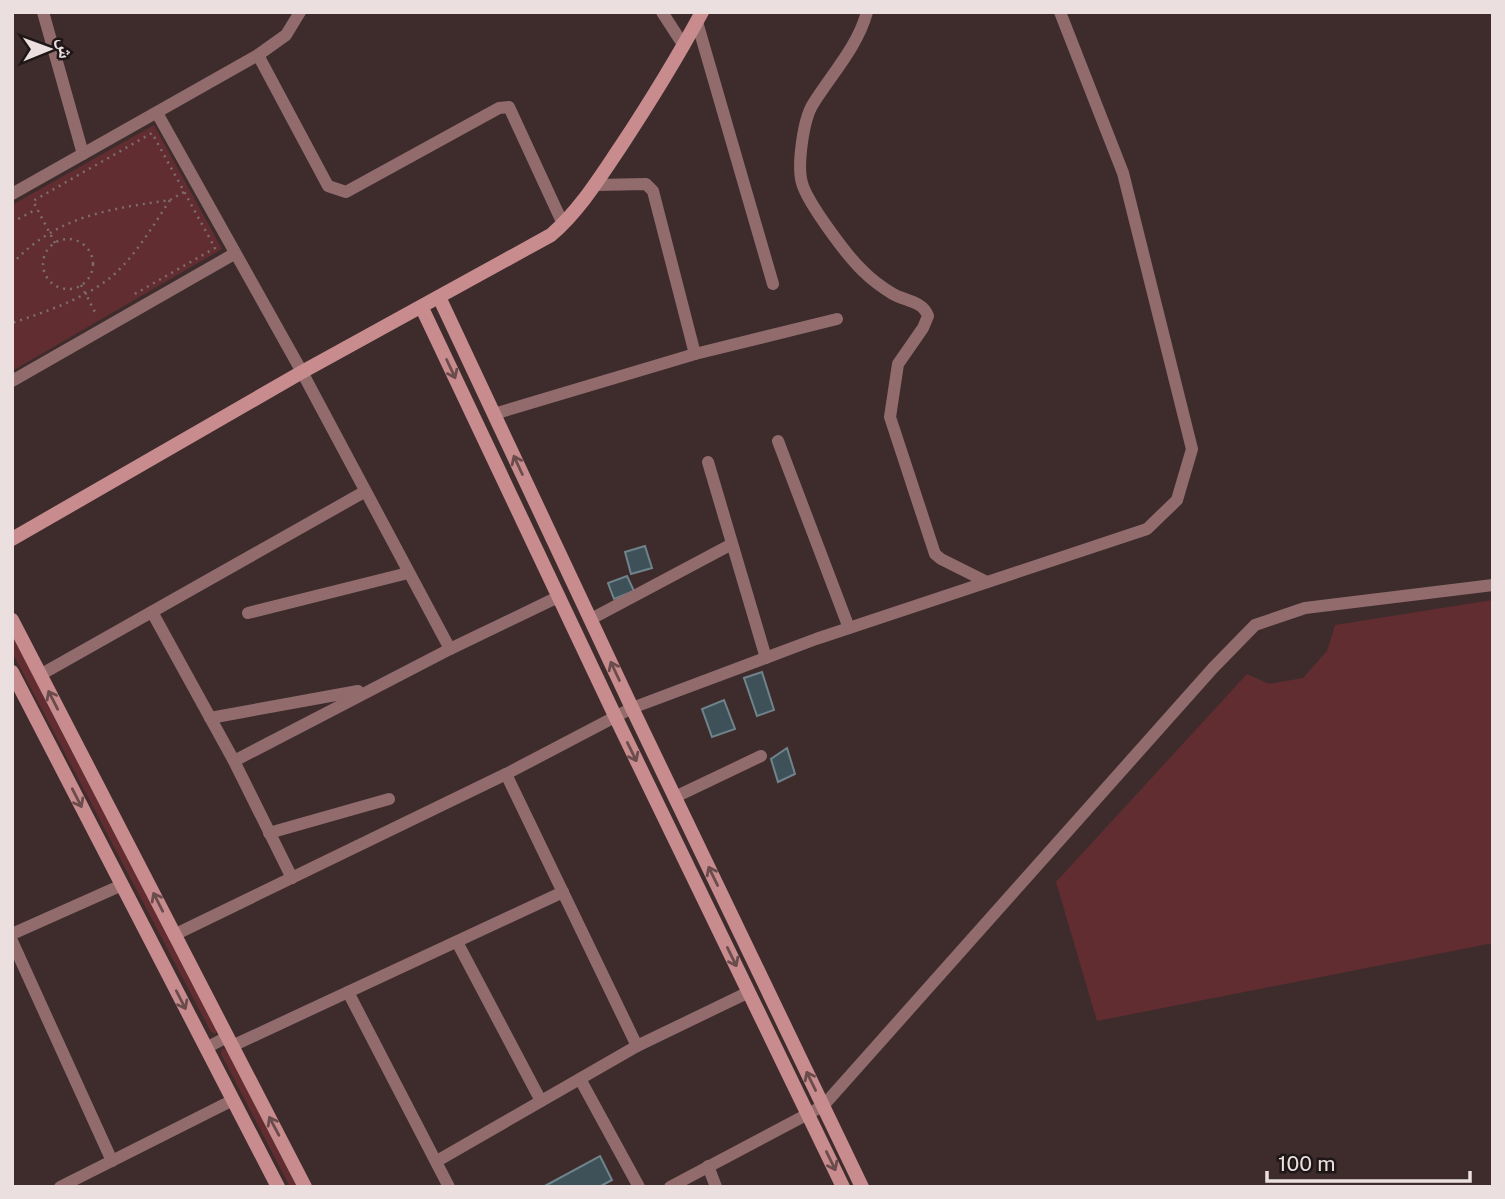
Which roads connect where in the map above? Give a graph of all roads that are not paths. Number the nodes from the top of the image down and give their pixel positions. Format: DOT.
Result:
graph roads {
  1 [pos="43,12"];
  2 [pos="300,12"];
  3 [pos="662,12"];
  4 [pos="867,12"];
  5 [pos="1060,12"];
  6 [pos="700,17"];
  7 [pos="684,46"];
  8 [pos="258,55"];
  9 [pos="157,113"];
  10 [pos="83,154"];
  11 [pos="595,185"];
  12 [pos="12,194"];
  13 [pos="563,225"];
  14 [pos="234,254"];
  15 [pos="773,284"];
  16 [pos="439,297"];
  17 [pos="422,307"];
  18 [pos="837,320"];
  19 [pos="695,354"];
  20 [pos="302,372"];
  21 [pos="12,381"];
  22 [pos="494,414"];
  23 [pos="778,441"];
  24 [pos="708,462"];
  25 [pos="364,492"];
  26 [pos="12,539"];
  27 [pos="732,544"];
  28 [pos="408,573"];
  29 [pos="987,582"];
  30 [pos="1493,585"];
  31 [pos="558,597"];
  32 [pos="152,612"];
  33 [pos="248,613"];
  34 [pos="590,619"];
  35 [pos="12,620"];
  36 [pos="849,628"];
  37 [pos="450,649"];
  38 [pos="766,658"];
  39 [pos="12,672"];
  40 [pos="40,675"];
  41 [pos="373,689"];
  42 [pos="632,708"];
  43 [pos="211,718"];
  44 [pos="616,718"];
  45 [pos="761,756"];
  46 [pos="234,761"];
  47 [pos="506,774"];
  48 [pos="675,797"];
  49 [pos="389,799"];
  50 [pos="270,833"];
  51 [pos="292,878"];
  52 [pos="122,885"];
  53 [pos="563,892"];
  54 [pos="12,934"];
  55 [pos="174,935"];
  56 [pos="12,941"];
  57 [pos="457,942"];
  58 [pos="348,992"];
  59 [pos="749,992"];
  60 [pos="229,1041"];
  61 [pos="637,1046"];
  62 [pos="206,1048"];
  63 [pos="580,1079"];
  64 [pos="233,1100"];
  65 [pos="541,1101"];
  66 [pos="823,1106"];
  67 [pos="808,1113"];
  68 [pos="112,1161"];
  69 [pos="437,1161"];
  70 [pos="708,1167"];
  71 [pos="60,1187"];
  72 [pos="278,1187"];
  73 [pos="305,1187"];
  74 [pos="449,1187"];
  75 [pos="639,1187"];
  76 [pos="670,1187"];
  77 [pos="716,1187"];
  78 [pos="843,1187"];
  79 [pos="862,1187"];
  1 -- 10 [label="street"];
  2 -- 8 [label="street"];
  3 -- 7 [label="street"];
  4 -- 29 [label="street"];
  5 -- 29 [label="street"];
  6 -- 7 [label="street"];
  6 -- 15 [label="street"];
  7 -- 11 [label="street"];
  8 -- 9 [label="street"];
  8 -- 13 [label="street"];
  9 -- 10 [label="street"];
  9 -- 14 [label="street"];
  10 -- 12 [label="street"];
  11 -- 13 [label="street"];
  11 -- 19 [label="street"];
  13 -- 16 [label="street"];
  14 -- 20 [label="street"];
  14 -- 21 [label="street"];
  16 -- 17 [label="street"];
  16 -- 22 [label="street"];
  17 -- 20 [label="street"];
  17 -- 31 [label="street, one-way"];
  18 -- 19 [label="street"];
  19 -- 22 [label="street"];
  20 -- 25 [label="street"];
  20 -- 26 [label="street"];
  34 -- 22 [label="street, one-way"];
  23 -- 36 [label="street"];
  24 -- 27 [label="street"];
  25 -- 28 [label="street"];
  25 -- 32 [label="street"];
  27 -- 34 [label="street"];
  27 -- 38 [label="street"];
  28 -- 33 [label="street"];
  28 -- 37 [label="street"];
  29 -- 36 [label="street"];
  30 -- 66 [label="street"];
  31 -- 37 [label="street"];
  31 -- 44 [label="street"];
  32 -- 40 [label="street"];
  32 -- 43 [label="street"];
  42 -- 34 [label="street, one-way"];
  35 -- 40 [label="street"];
  36 -- 38 [label="street"];
  37 -- 41 [label="street"];
  38 -- 42 [label="street"];
  39 -- 52 [label="street, one-way"];
  55 -- 40 [label="street, one-way"];
  41 -- 43 [label="street"];
  41 -- 46 [label="street"];
  42 -- 44 [label="street"];
  42 -- 48 [label="street"];
  43 -- 46 [label="street"];
  44 -- 47 [label="street"];
  44 -- 59 [label="street, one-way"];
  45 -- 48 [label="street"];
  46 -- 50 [label="street"];
  47 -- 51 [label="street"];
  47 -- 53 [label="street"];
  66 -- 48 [label="street, one-way"];
  49 -- 50 [label="street"];
  50 -- 51 [label="street"];
  51 -- 55 [label="street"];
  52 -- 54 [label="street"];
  52 -- 62 [label="street, one-way"];
  53 -- 57 [label="street"];
  53 -- 61 [label="street"];
  55 -- 60 [label="street"];
  56 -- 68 [label="street"];
  57 -- 58 [label="street"];
  57 -- 65 [label="street"];
  58 -- 60 [label="street"];
  58 -- 69 [label="street"];
  59 -- 61 [label="street"];
  59 -- 67 [label="street"];
  60 -- 62 [label="street"];
  73 -- 60 [label="street, one-way"];
  61 -- 63 [label="street"];
  62 -- 64 [label="street"];
  63 -- 65 [label="street"];
  63 -- 75 [label="street"];
  64 -- 68 [label="street"];
  64 -- 72 [label="street"];
  65 -- 69 [label="street"];
  66 -- 67 [label="street"];
  66 -- 79 [label="street"];
  67 -- 70 [label="street"];
  67 -- 78 [label="street, one-way"];
  68 -- 71 [label="street"];
  69 -- 74 [label="street"];
  70 -- 76 [label="street"];
  70 -- 77 [label="street"];
}
